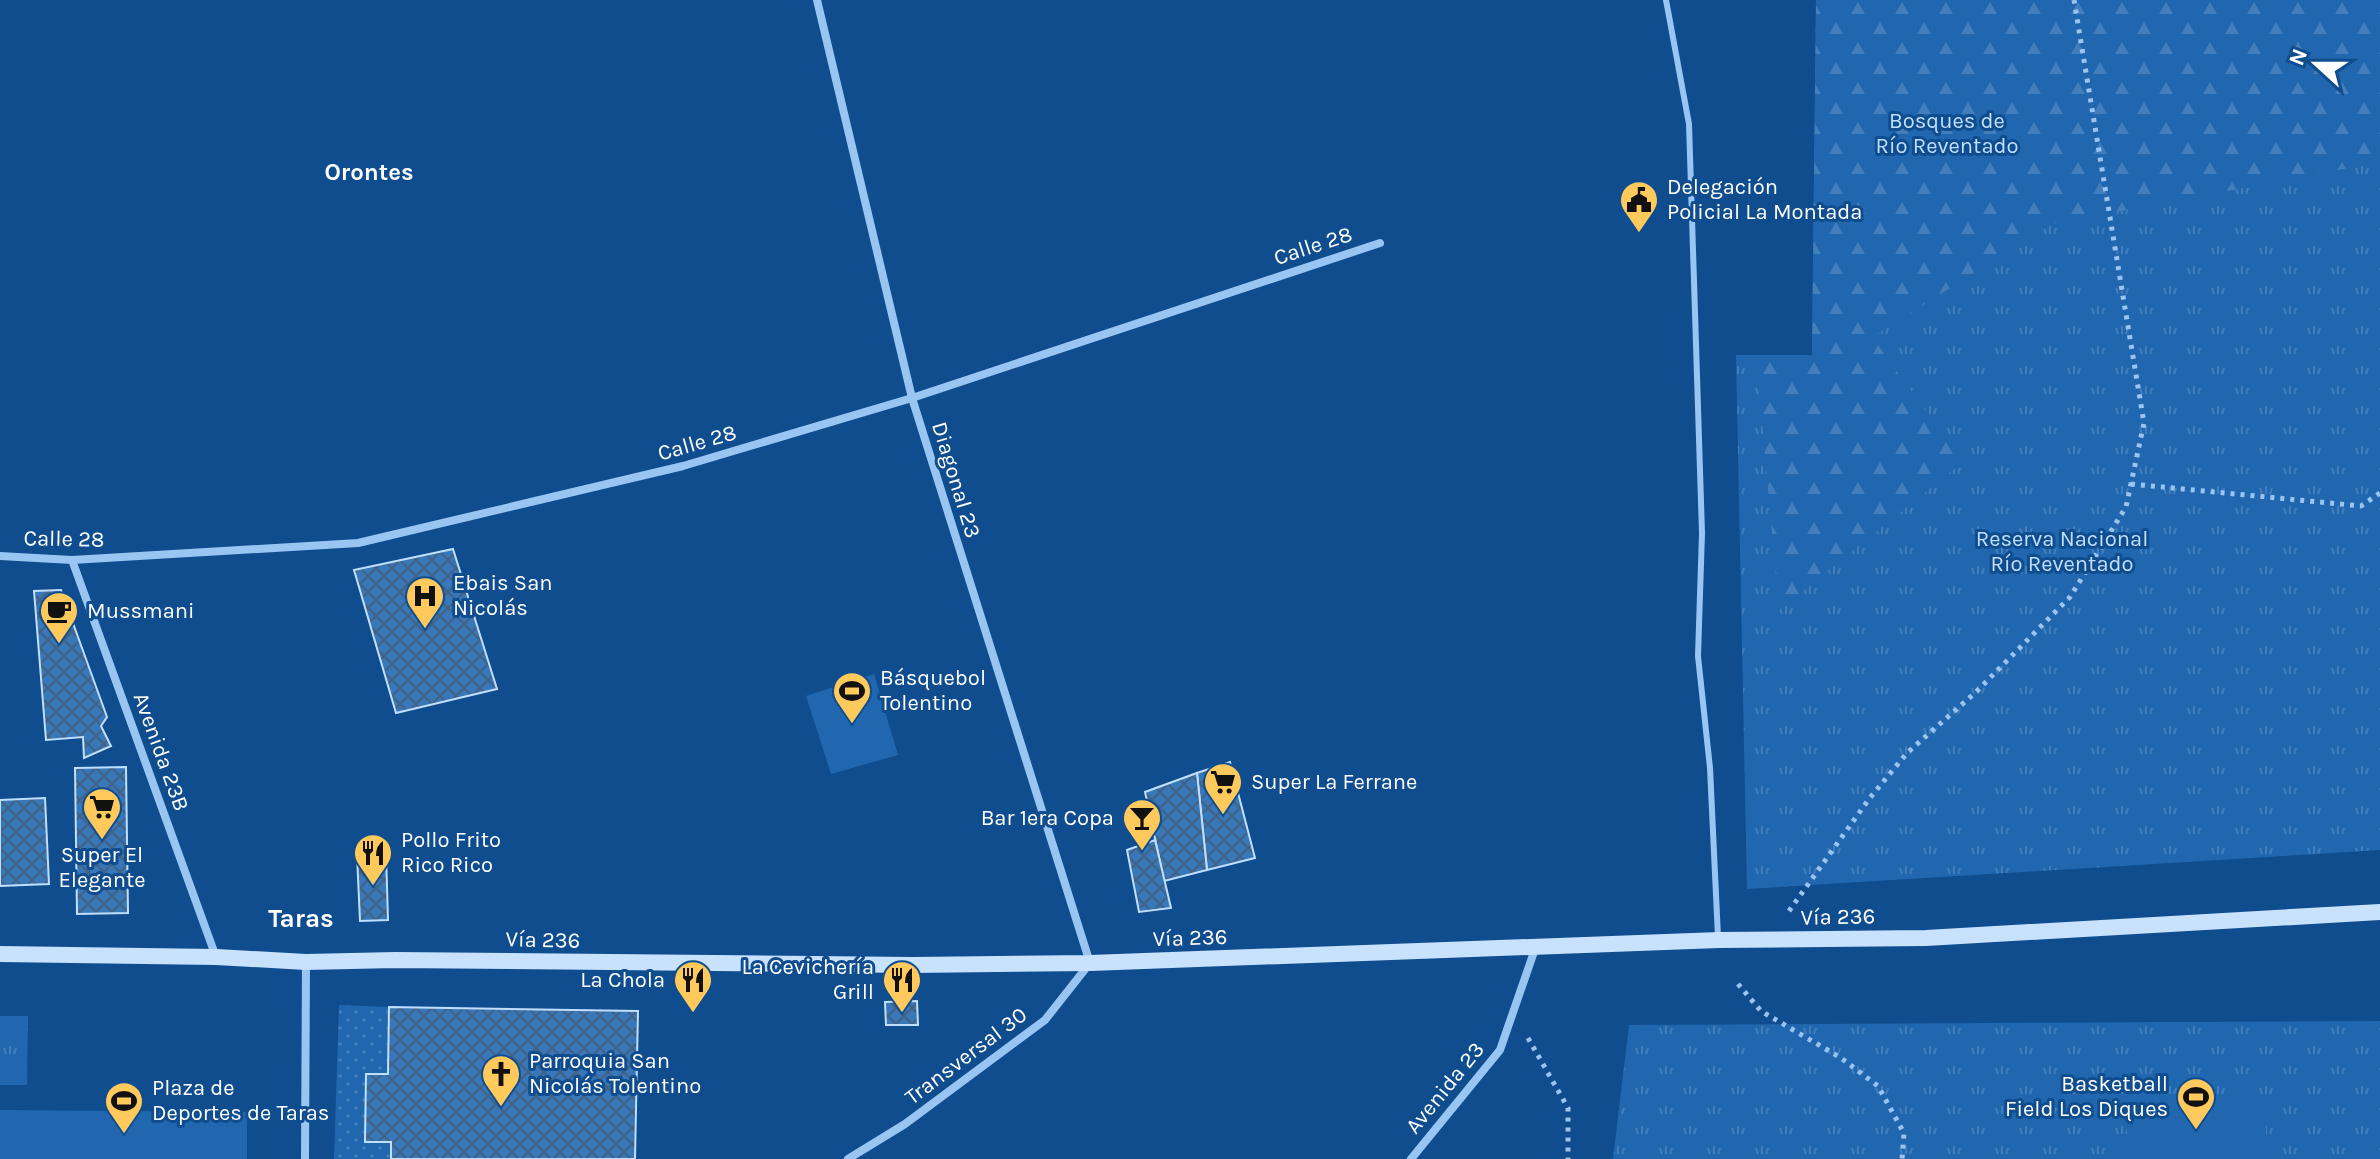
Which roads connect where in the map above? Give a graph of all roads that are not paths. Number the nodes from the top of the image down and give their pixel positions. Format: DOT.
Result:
graph roads {
  1 [pos="817,0"];
  2 [pos="1666,0"];
  3 [pos="1380,243"];
  4 [pos="912,398"];
  5 [pos="0,556"];
  6 [pos="72,560"];
  7 [pos="2380,912"];
  8 [pos="1719,940"];
  9 [pos="1536,946"];
  10 [pos="0,954"];
  11 [pos="216,957"];
  12 [pos="306,962"];
  13 [pos="1090,963"];
  14 [pos="305,1159"];
  15 [pos="848,1159"];
  16 [pos="1411,1159"];
  1 -- 4 [label="street, Diagonal 23"];
  2 -- 8 [label="lane"];
  3 -- 4 [label="street, Calle 28"];
  4 -- 6 [label="street, Calle 28"];
  4 -- 13 [label="street, Diagonal 23"];
  5 -- 6 [label="street, Calle 28"];
  6 -- 11 [label="street, Avenida 23B"];
  7 -- 8 [label="main road, Vía 236"];
  8 -- 9 [label="main road, Vía 236"];
  9 -- 13 [label="main road, Vía 236"];
  9 -- 16 [label="street, Avenida 23"];
  10 -- 11 [label="main road, Vía 236"];
  11 -- 12 [label="main road, Vía 236"];
  12 -- 13 [label="main road, Vía 236"];
  12 -- 14 [label="street"];
  13 -- 15 [label="street, Transversal 30"];
}
